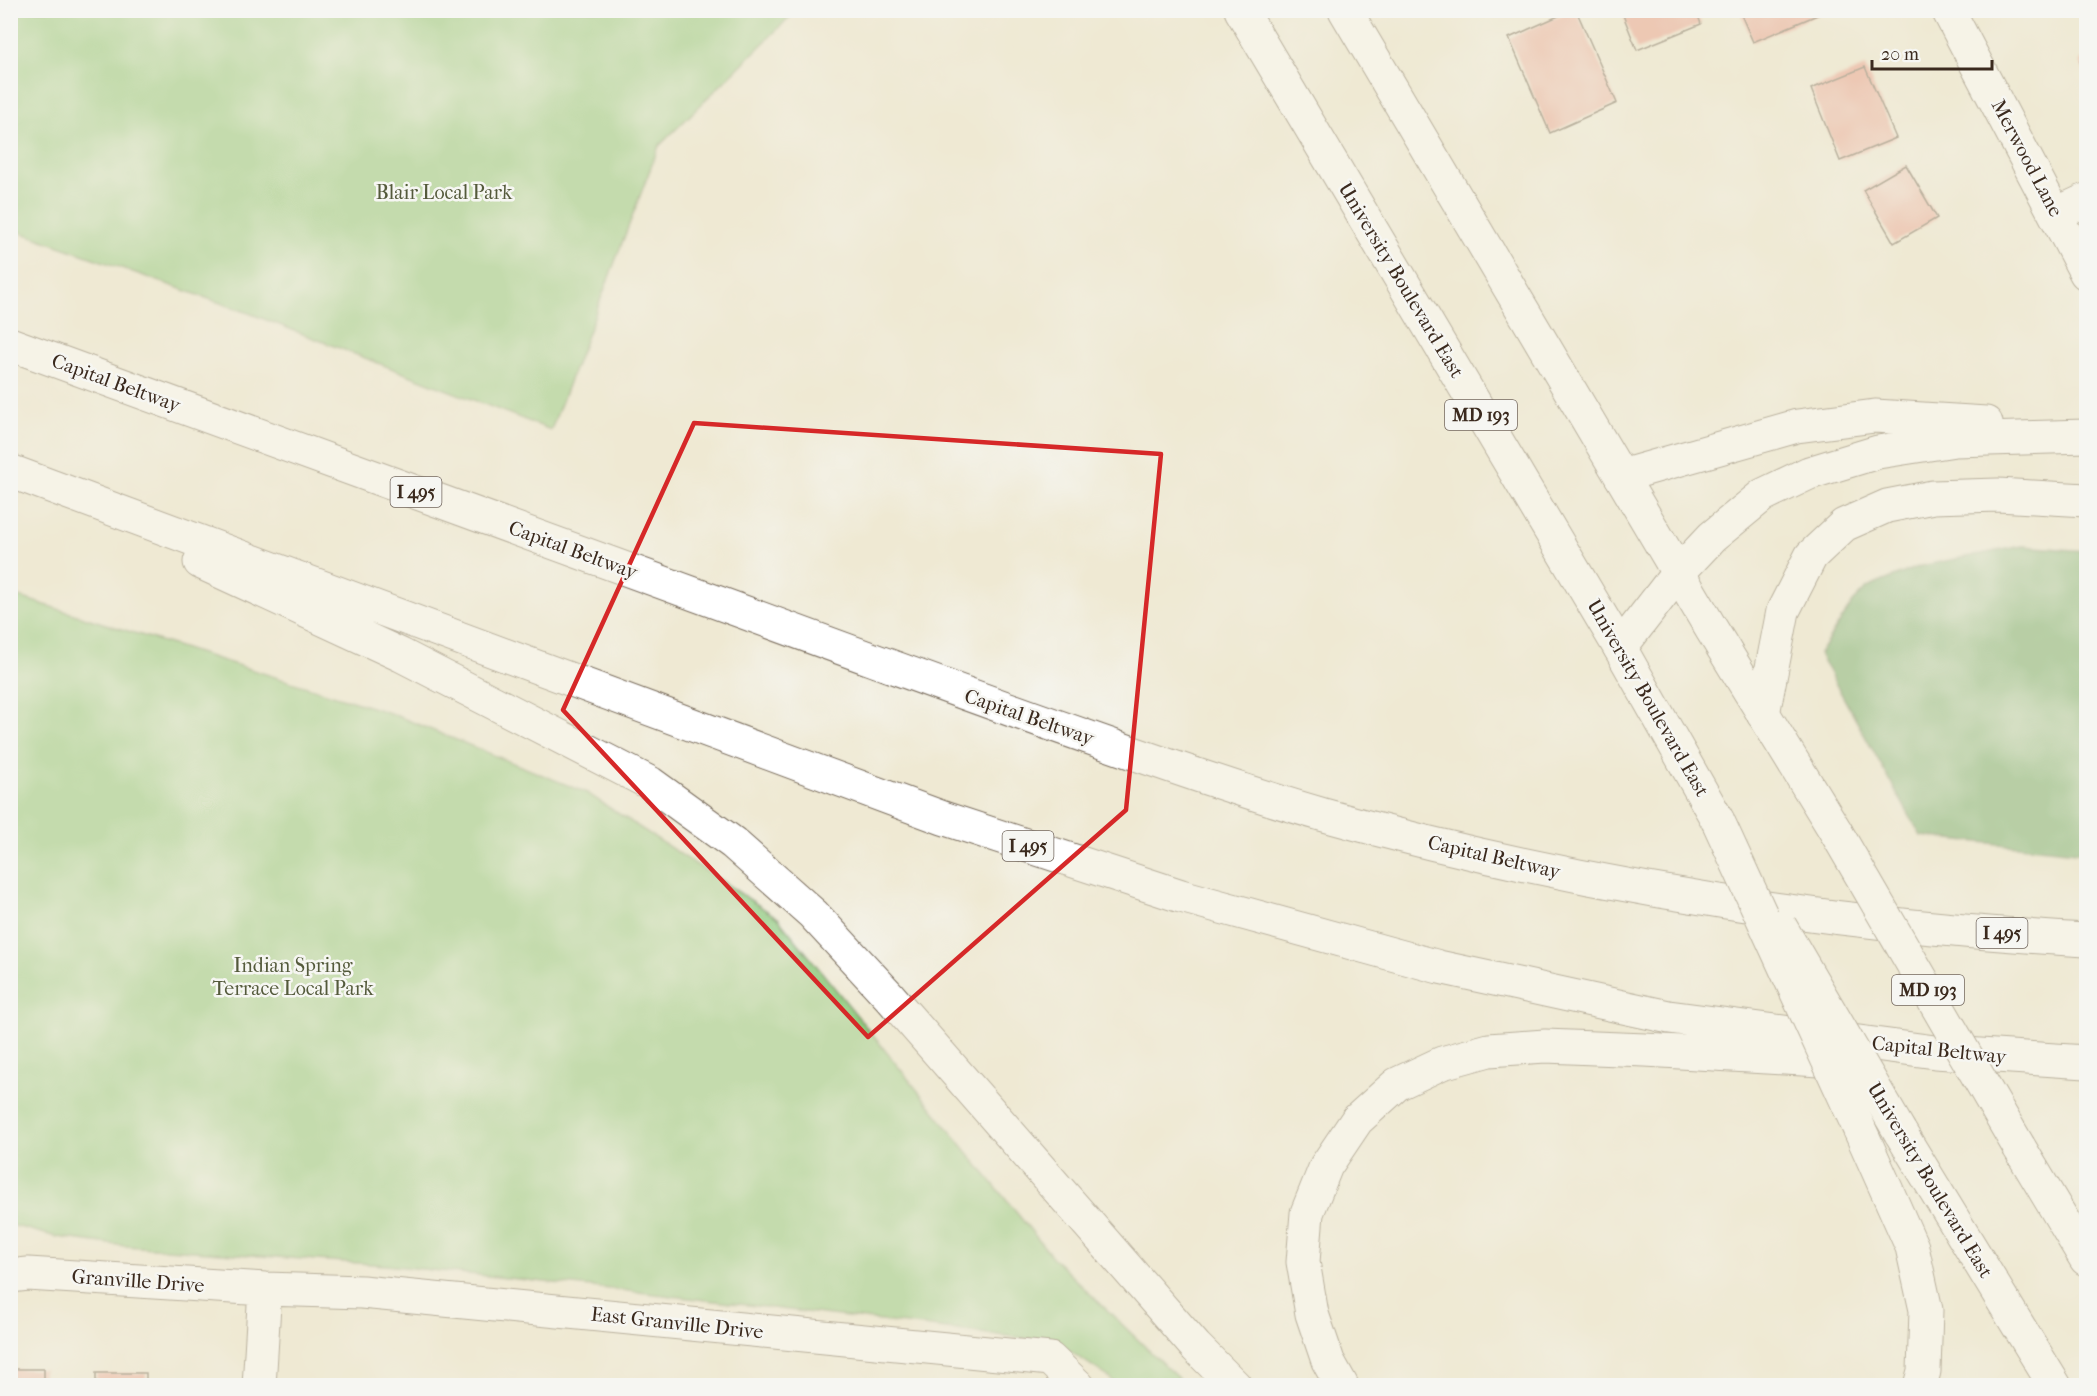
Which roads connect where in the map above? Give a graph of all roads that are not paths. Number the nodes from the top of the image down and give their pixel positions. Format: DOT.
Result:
graph roads {
  1 [pos="1241,10"];
  2 [pos="1948,10"];
  3 [pos="1352,13"];
  4 [pos="2086,200"];
  5 [pos="2056,214"];
  6 [pos="2086,273"];
  7 [pos="10,344"];
  8 [pos="2086,435"];
  9 [pos="10,473"];
  10 [pos="1621,477"];
  11 [pos="2086,500"];
  12 [pos="1678,573"];
  13 [pos="1620,648"];
  14 [pos="1763,714"];
  15 [pos="1718,821"];
  16 [pos="2086,919"];
  17 [pos="1917,925"];
  18 [pos="2086,940"];
  19 [pos="2086,1062"];
  20 [pos="2086,1068"];
  21 [pos="2086,1259"];
  22 [pos="16,1272"];
  23 [pos="266,1289"];
  24 [pos="259,1386"];
  25 [pos="1078,1386"];
  26 [pos="1235,1386"];
  27 [pos="1342,1386"];
  28 [pos="1920,1386"];
  29 [pos="2055,1386"];
  1 -- 13 [label="main road, University Boulevard East / MD 193"];
  2 -- 5 [label="main road, Merwood Lane"];
  3 -- 10 [label="main road, MD 193"];
  4 -- 5 [label="main road"];
  5 -- 6 [label="main road, Merwood Lane"];
  7 -- 17 [label="main road, Capital Beltway / I 495"];
  8 -- 10 [label="main road"];
  8 -- 12 [label="main road"];
  9 -- 19 [label="main road, Capital Beltway / I 495"];
  9 -- 26 [label="main road"];
  10 -- 12 [label="main road, MD 193"];
  11 -- 14 [label="main road"];
  12 -- 13 [label="main road"];
  12 -- 14 [label="main road, MD 193"];
  13 -- 15 [label="main road, University Boulevard East / MD 193"];
  14 -- 21 [label="main road, MD 193, bridge"];
  15 -- 28 [label="main road, bridge"];
  15 -- 29 [label="main road, University Boulevard East / MD 193, bridge"];
  16 -- 17 [label="main road"];
  17 -- 18 [label="main road, Capital Beltway / I 495"];
  20 -- 27 [label="main road"];
  22 -- 23 [label="main road, Granville Drive"];
  23 -- 24 [label="main road"];
  23 -- 25 [label="main road, East Granville Drive"];
}
